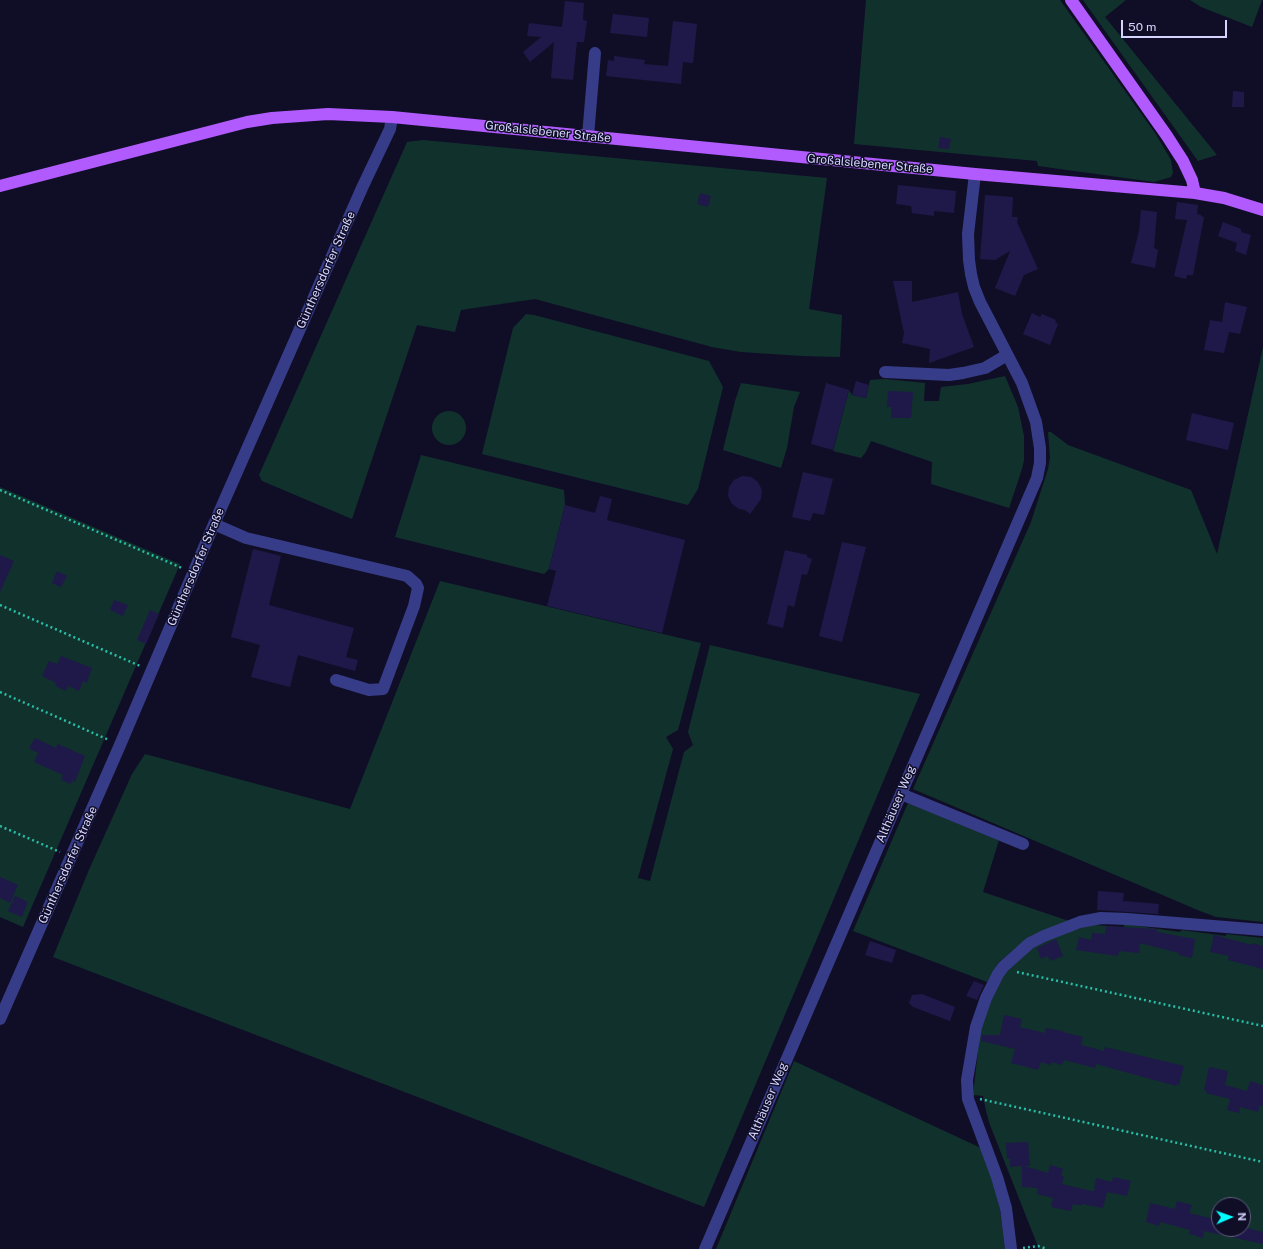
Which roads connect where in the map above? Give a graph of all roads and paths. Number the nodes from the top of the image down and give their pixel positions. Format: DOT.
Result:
graph roads {
  1 [pos="1071,0"];
  2 [pos="595,53"];
  3 [pos="392,116"];
  4 [pos="588,136"];
  5 [pos="975,174"];
  6 [pos="0,186"];
  7 [pos="1195,193"];
  8 [pos="1263,210"];
  9 [pos="1007,355"];
  10 [pos="885,372"];
  11 [pos="0,490"];
  12 [pos="214,524"];
  13 [pos="194,573"];
  14 [pos="0,605"];
  15 [pos="151,672"];
  16 [pos="336,680"];
  17 [pos="0,692"];
  18 [pos="120,745"];
  19 [pos="901,794"];
  20 [pos="0,826"];
  21 [pos="1023,844"];
  22 [pos="71,857"];
  23 [pos="1263,930"];
  24 [pos="1003,966"];
  25 [pos="0,1019"];
  26 [pos="1263,1026"];
  27 [pos="968,1099"];
  28 [pos="1263,1162"];
  29 [pos="1011,1247"];
  30 [pos="704,1249"];
  31 [pos="1047,1249"];
  1 -- 7 [label="main road"];
  2 -- 4 [label="street"];
  3 -- 4 [label="main road, Großalslebener Straße"];
  3 -- 6 [label="main road, Großalslebener Straße"];
  3 -- 12 [label="street, Günthersdorfer Straße"];
  4 -- 5 [label="main road, Großalslebener Straße"];
  5 -- 7 [label="main road, Großalslebener Straße"];
  5 -- 9 [label="street, Althäuser Weg"];
  7 -- 8 [label="main road, Großalslebener Straße"];
  9 -- 10 [label="street"];
  9 -- 19 [label="street, Althäuser Weg"];
  11 -- 13 [label="path"];
  12 -- 13 [label="street, Günthersdorfer Straße"];
  12 -- 16 [label="street"];
  13 -- 15 [label="street, Günthersdorfer Straße"];
  14 -- 15 [label="path"];
  15 -- 18 [label="street, Günthersdorfer Straße"];
  17 -- 18 [label="path"];
  18 -- 22 [label="street, Günthersdorfer Straße"];
  19 -- 21 [label="street"];
  19 -- 30 [label="street, Althäuser Weg"];
  20 -- 22 [label="path"];
  22 -- 25 [label="street, Günthersdorfer Straße"];
  23 -- 24 [label="street"];
  24 -- 26 [label="path"];
  24 -- 27 [label="street"];
  27 -- 28 [label="path"];
  27 -- 29 [label="street"];
  29 -- 31 [label="path"];
}
